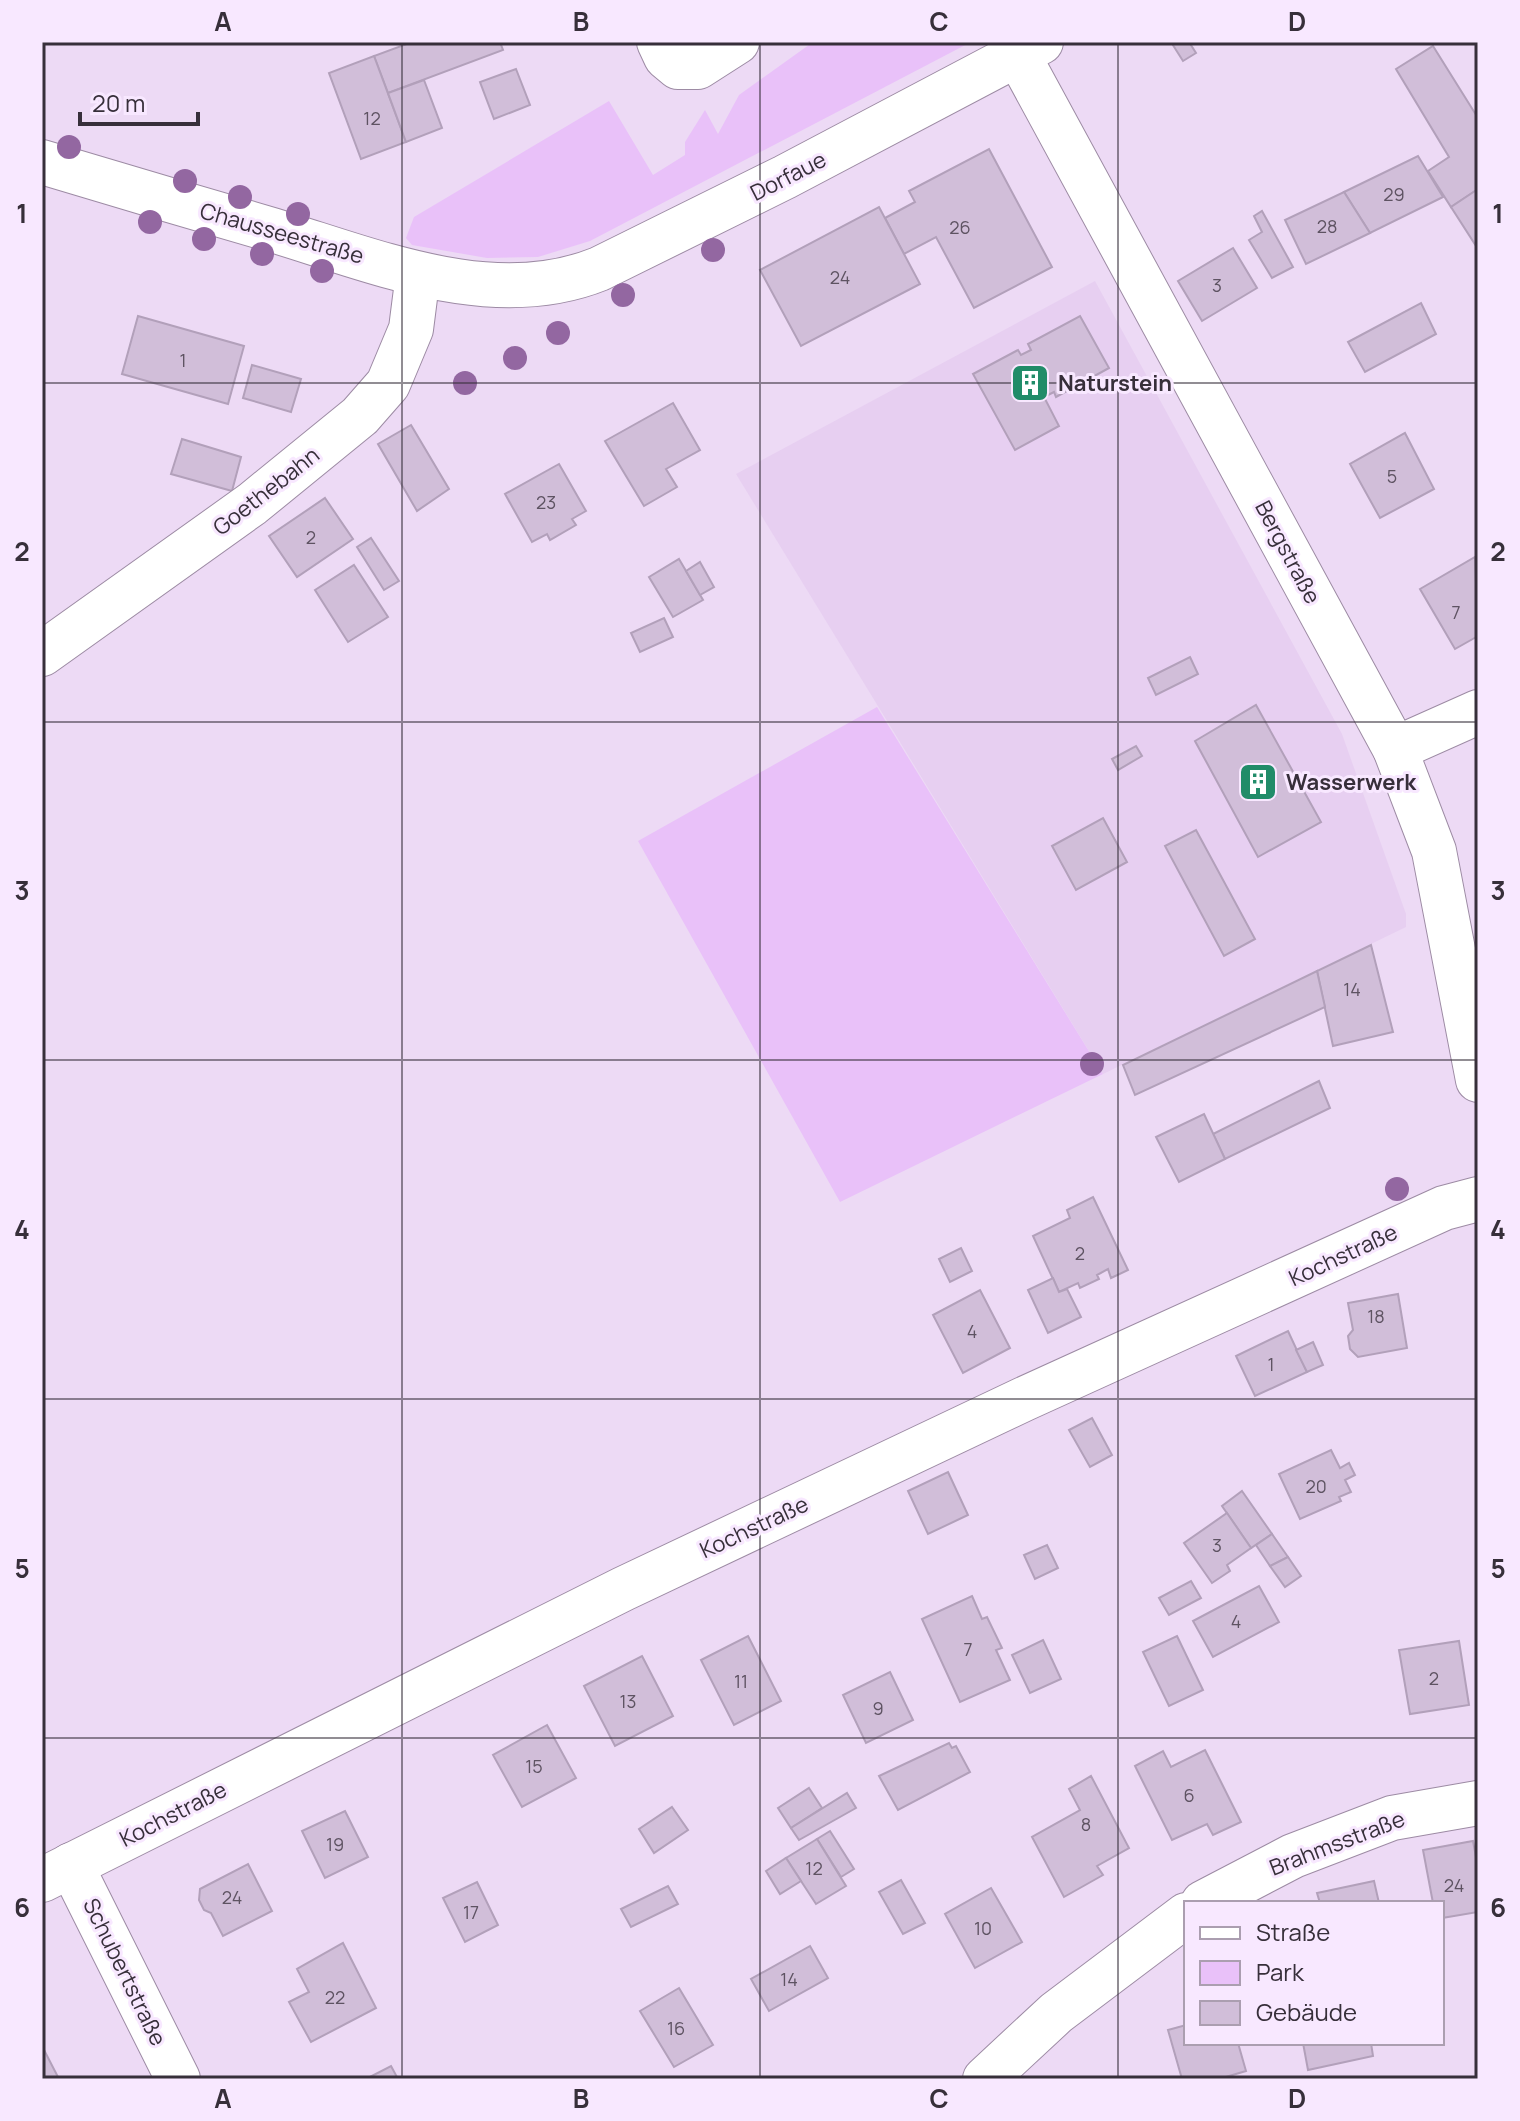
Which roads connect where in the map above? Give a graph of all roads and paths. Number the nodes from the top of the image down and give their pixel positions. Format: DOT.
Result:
graph roads {
  1 [pos="659,42"];
  2 [pos="737,42"];
  3 [pos="1029,48"];
  4 [pos="42,162"];
  5 [pos="418,274"];
  6 [pos="526,286"];
  7 [pos="42,654"];
  8 [pos="1478,712"];
  9 [pos="1395,749"];
  10 [pos="1478,1080"];
  11 [pos="1478,1199"];
  12 [pos="1478,1803"];
  13 [pos="57,1872"];
  14 [pos="1207,1901"];
  15 [pos="1184,1917"];
  16 [pos="178,2079"];
  17 [pos="985,2079"];
  1 -- 2 [label="street"];
  3 -- 6 [label="street, Dorfaue"];
  3 -- 9 [label="street, Bergstraße"];
  4 -- 5 [label="street, Chausseestraße"];
  5 -- 6 [label="street, Chausseestraße"];
  5 -- 7 [label="street, Goethebahn"];
  8 -- 9 [label="street"];
  9 -- 10 [label="street, Bergstraße"];
  11 -- 13 [label="street, Kochstraße"];
  12 -- 14 [label="street, Brahmsstraße"];
  13 -- 16 [label="street, Schubertstraße"];
  15 -- 17 [label="street"];
}
